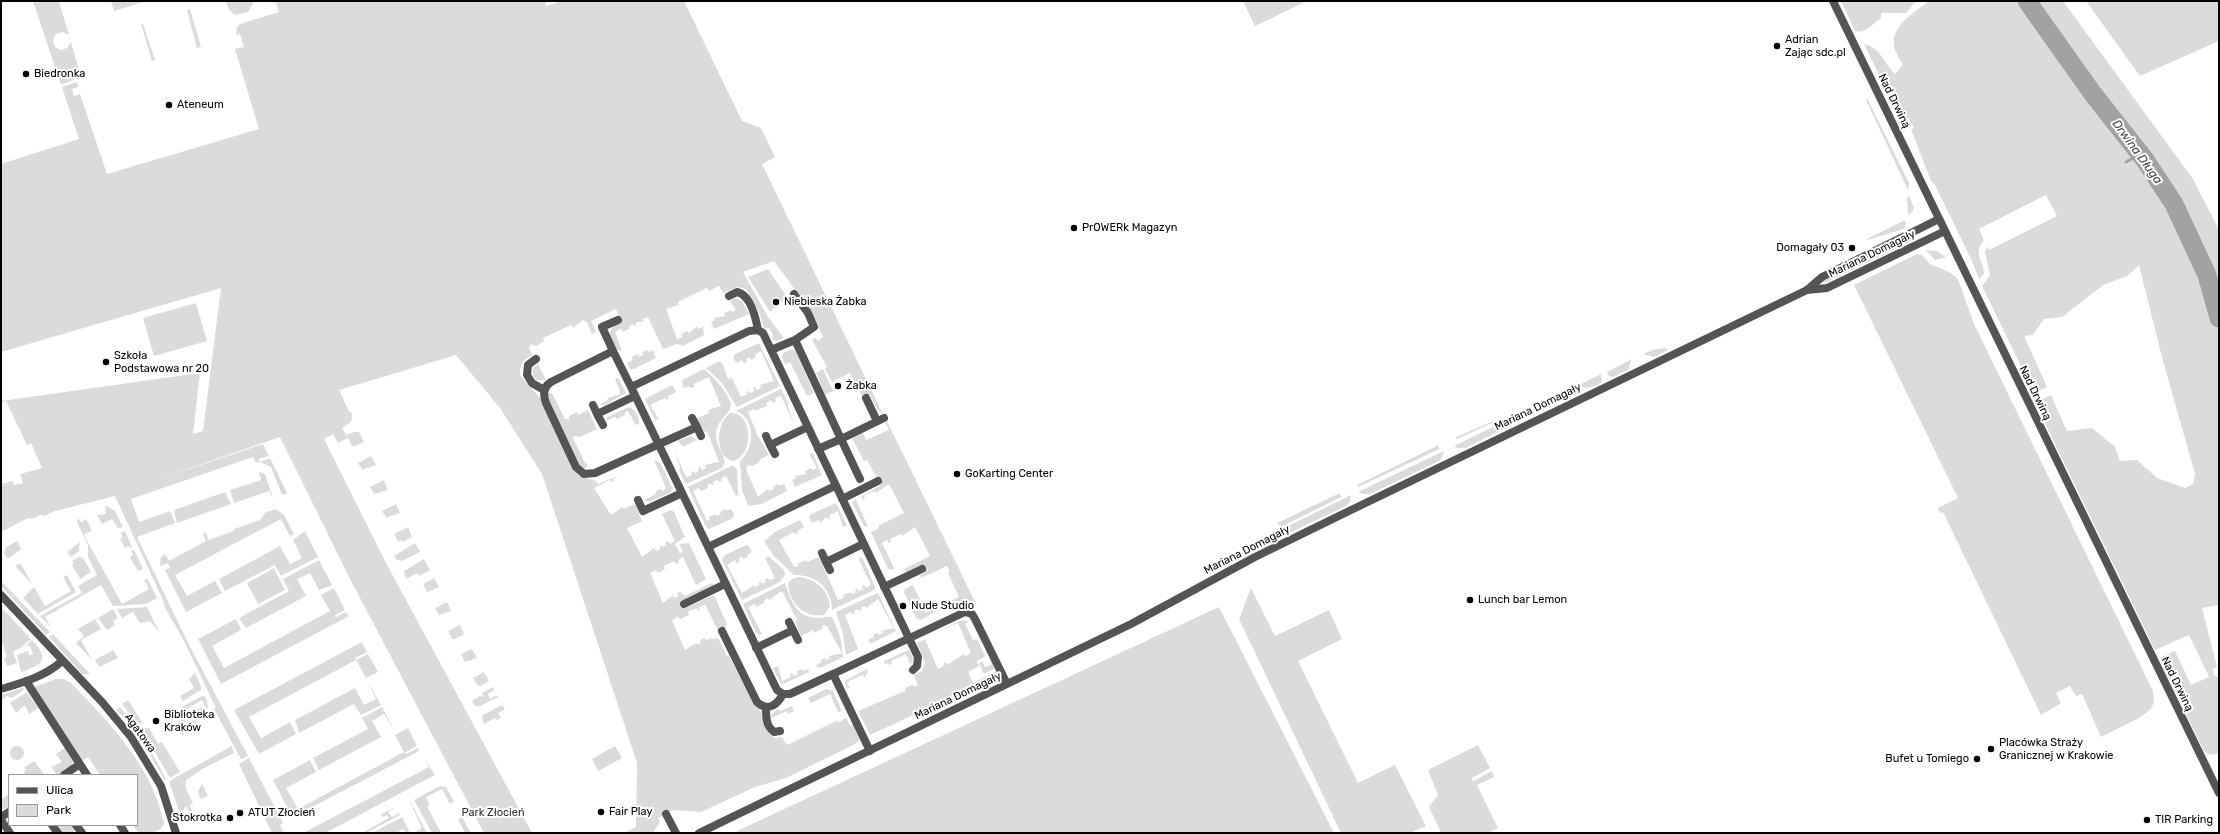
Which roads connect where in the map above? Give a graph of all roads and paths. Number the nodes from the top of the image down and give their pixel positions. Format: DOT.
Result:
graph roads {
  1 [pos="1833,1"];
  2 [pos="1939,219"];
  3 [pos="1945,231"];
  4 [pos="1807,290"];
  5 [pos="794,294"];
  6 [pos="729,296"];
  7 [pos="618,320"];
  8 [pos="758,330"];
  9 [pos="795,340"];
  10 [pos="771,350"];
  11 [pos="613,351"];
  12 [pos="536,360"];
  13 [pos="631,387"];
  14 [pos="544,390"];
  15 [pos="635,396"];
  16 [pos="866,398"];
  17 [pos="593,405"];
  18 [pos="597,414"];
  19 [pos="692,418"];
  20 [pos="602,425"];
  21 [pos="697,427"];
  22 [pos="808,427"];
  23 [pos="701,436"];
  24 [pos="766,436"];
  25 [pos="841,439"];
  26 [pos="659,444"];
  27 [pos="770,445"];
  28 [pos="818,449"];
  29 [pos="775,454"];
  30 [pos="860,479"];
  31 [pos="878,482"];
  32 [pos="835,486"];
  33 [pos="682,493"];
  34 [pos="842,499"];
  35 [pos="638,500"];
  36 [pos="863,544"];
  37 [pos="708,547"];
  38 [pos="822,553"];
  39 [pos="826,562"];
  40 [pos="922,569"];
  41 [pos="830,570"];
  42 [pos="725,584"];
  43 [pos="884,587"];
  44 [pos="1,595"];
  45 [pos="684,604"];
  46 [pos="790,622"];
  47 [pos="793,630"];
  48 [pos="722,631"];
  49 [pos="908,637"];
  50 [pos="798,640"];
  51 [pos="756,648"];
  52 [pos="62,661"];
  53 [pos="912,670"];
  54 [pos="833,674"];
  55 [pos="26,681"];
  56 [pos="1007,684"];
  57 [pos="1,690"];
  58 [pos="783,694"];
  59 [pos="766,708"];
  60 [pos="780,731"];
  61 [pos="870,751"];
  62 [pos="80,764"];
  63 [pos="65,774"];
  64 [pos="86,774"];
  65 [pos="2219,794"];
  66 [pos="666,814"];
  67 [pos="1,819"];
  68 [pos="10,833"];
  69 [pos="176,833"];
  70 [pos="676,833"];
  71 [pos="699,833"];
  1 -- 2 [label="street, Nad Drwiną"];
  2 -- 3 [label="street, Nad Drwiną"];
  2 -- 4 [label="street, Mariana Domagały"];
  3 -- 4 [label="street, Mariana Domagały"];
  3 -- 65 [label="street, Nad Drwiną"];
  4 -- 56 [label="street, Mariana Domagały"];
  5 -- 9 [label="street"];
  6 -- 8 [label="street"];
  7 -- 11 [label="street"];
  8 -- 10 [label="street"];
  8 -- 13 [label="street"];
  9 -- 10 [label="street"];
  9 -- 25 [label="street"];
  10 -- 22 [label="street"];
  11 -- 13 [label="street"];
  11 -- 14 [label="street"];
  12 -- 14 [label="street"];
  13 -- 15 [label="street"];
  14 -- 26 [label="street"];
  15 -- 18 [label="street"];
  15 -- 26 [label="street"];
  16 -- 25 [label="street"];
  17 -- 18 [label="street"];
  18 -- 20 [label="street"];
  19 -- 21 [label="street"];
  21 -- 23 [label="street"];
  21 -- 26 [label="street"];
  22 -- 27 [label="street"];
  22 -- 28 [label="street"];
  24 -- 27 [label="street"];
  25 -- 28 [label="street"];
  25 -- 30 [label="street"];
  26 -- 33 [label="street"];
  27 -- 29 [label="street"];
  28 -- 32 [label="street"];
  31 -- 34 [label="street"];
  32 -- 34 [label="street"];
  32 -- 37 [label="street"];
  33 -- 35 [label="street"];
  33 -- 37 [label="street"];
  34 -- 36 [label="street"];
  36 -- 39 [label="street"];
  36 -- 43 [label="street"];
  37 -- 42 [label="street"];
  38 -- 39 [label="street"];
  39 -- 41 [label="street"];
  40 -- 43 [label="street"];
  42 -- 45 [label="street"];
  42 -- 51 [label="street"];
  43 -- 49 [label="street"];
  44 -- 52 [label="street, Agatowa"];
  46 -- 47 [label="street"];
  47 -- 50 [label="street"];
  47 -- 51 [label="street"];
  48 -- 59 [label="street"];
  49 -- 53 [label="street"];
  49 -- 54 [label="street"];
  49 -- 56 [label="street"];
  51 -- 58 [label="street"];
  52 -- 55 [label="street"];
  52 -- 69 [label="street, Agatowa"];
  54 -- 58 [label="street"];
  54 -- 61 [label="street"];
  55 -- 57 [label="street"];
  55 -- 62 [label="street"];
  56 -- 61 [label="street, Mariana Domagały"];
  58 -- 59 [label="street"];
  59 -- 60 [label="street"];
  61 -- 71 [label="street, Mariana Domagały"];
  62 -- 63 [label="street"];
  62 -- 64 [label="street"];
  66 -- 70 [label="street"];
  67 -- 68 [label="street"];
}
